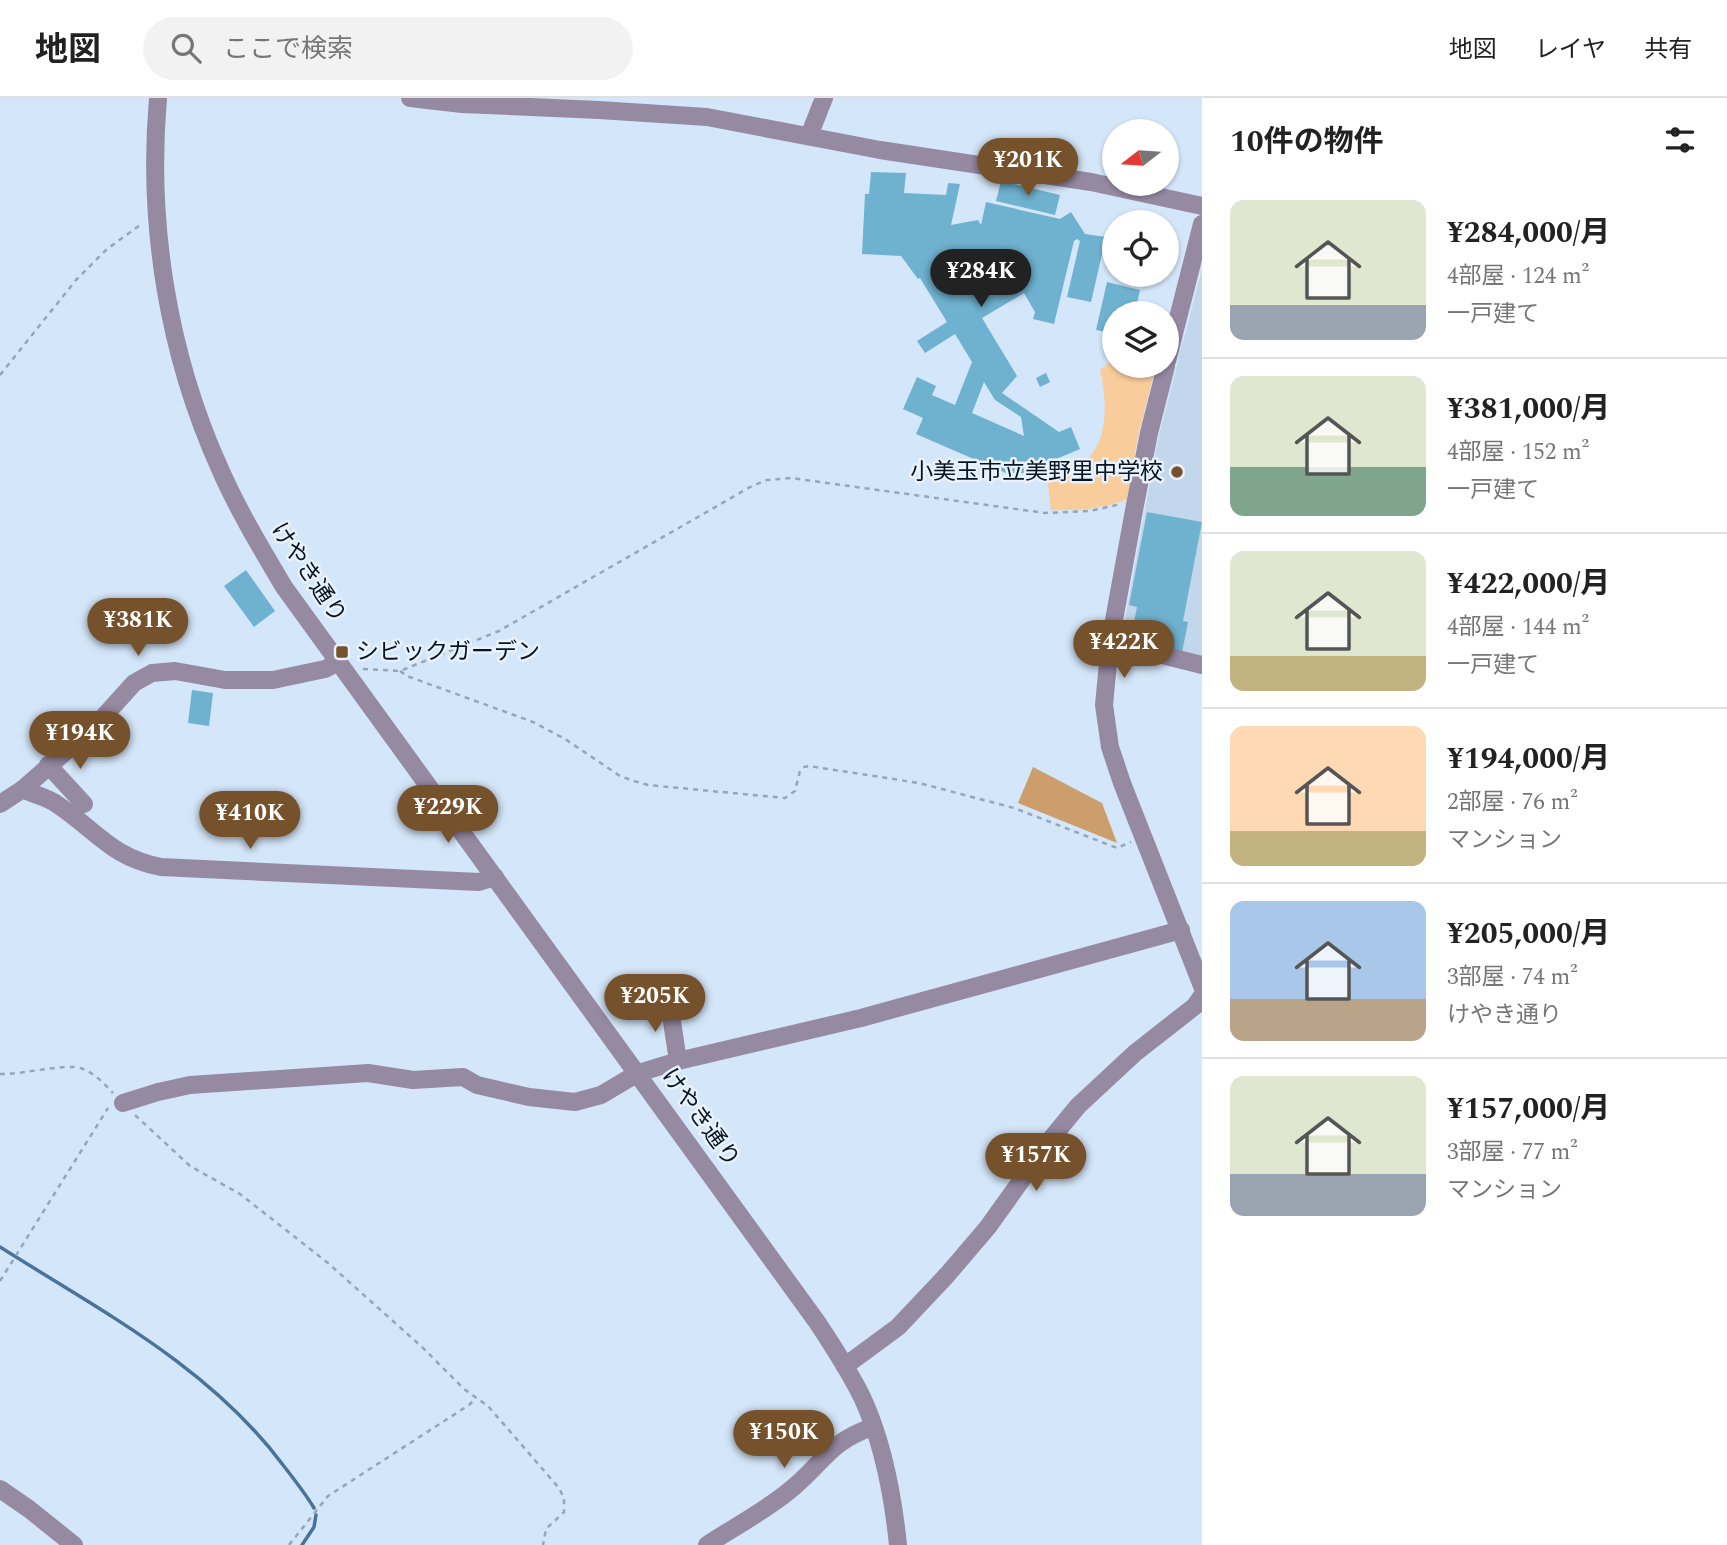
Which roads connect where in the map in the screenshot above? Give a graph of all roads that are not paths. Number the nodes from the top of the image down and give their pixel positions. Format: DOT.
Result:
graph roads {
  1 [pos="158,98"];
  2 [pos="411,98"];
  3 [pos="824,98"];
  4 [pos="809,136"];
  5 [pos="1202,206"];
  6 [pos="1202,224"];
  7 [pos="1179,315"];
  8 [pos="1163,378"];
  9 [pos="1110,642"];
  10 [pos="1202,665"];
  11 [pos="343,668"];
  12 [pos="48,765"];
  13 [pos="23,789"];
  14 [pos="0,804"];
  15 [pos="84,804"];
  16 [pos="495,877"];
  17 [pos="1181,930"];
  18 [pos="1202,986"];
  19 [pos="1202,996"];
  20 [pos="669,1002"];
  21 [pos="678,1061"];
  22 [pos="638,1073"];
  23 [pos="120,1100"];
  24 [pos="845,1366"];
  25 [pos="873,1427"];
  26 [pos="0,1489"];
  27 [pos="74,1545"];
  28 [pos="707,1545"];
  29 [pos="898,1545"];
  1 -- 11 [label="street, けやき通り"];
  2 -- 4 [label="street"];
  3 -- 4 [label="street"];
  4 -- 5 [label="street"];
  6 -- 7 [label="street"];
  8 -- 9 [label="street"];
  9 -- 10 [label="street"];
  9 -- 17 [label="street"];
  11 -- 12 [label="street"];
  11 -- 16 [label="street, けやき通り"];
  12 -- 13 [label="street"];
  12 -- 15 [label="street"];
  13 -- 14 [label="street"];
  13 -- 16 [label="street"];
  16 -- 22 [label="street, けやき通り"];
  17 -- 18 [label="street"];
  17 -- 21 [label="street"];
  19 -- 24 [label="street"];
  20 -- 21 [label="street"];
  21 -- 22 [label="street"];
  22 -- 23 [label="street"];
  22 -- 24 [label="street, けやき通り"];
  24 -- 25 [label="street, けやき通り"];
  25 -- 28 [label="street"];
  25 -- 29 [label="street, けやき通り"];
  26 -- 27 [label="street"];
}
